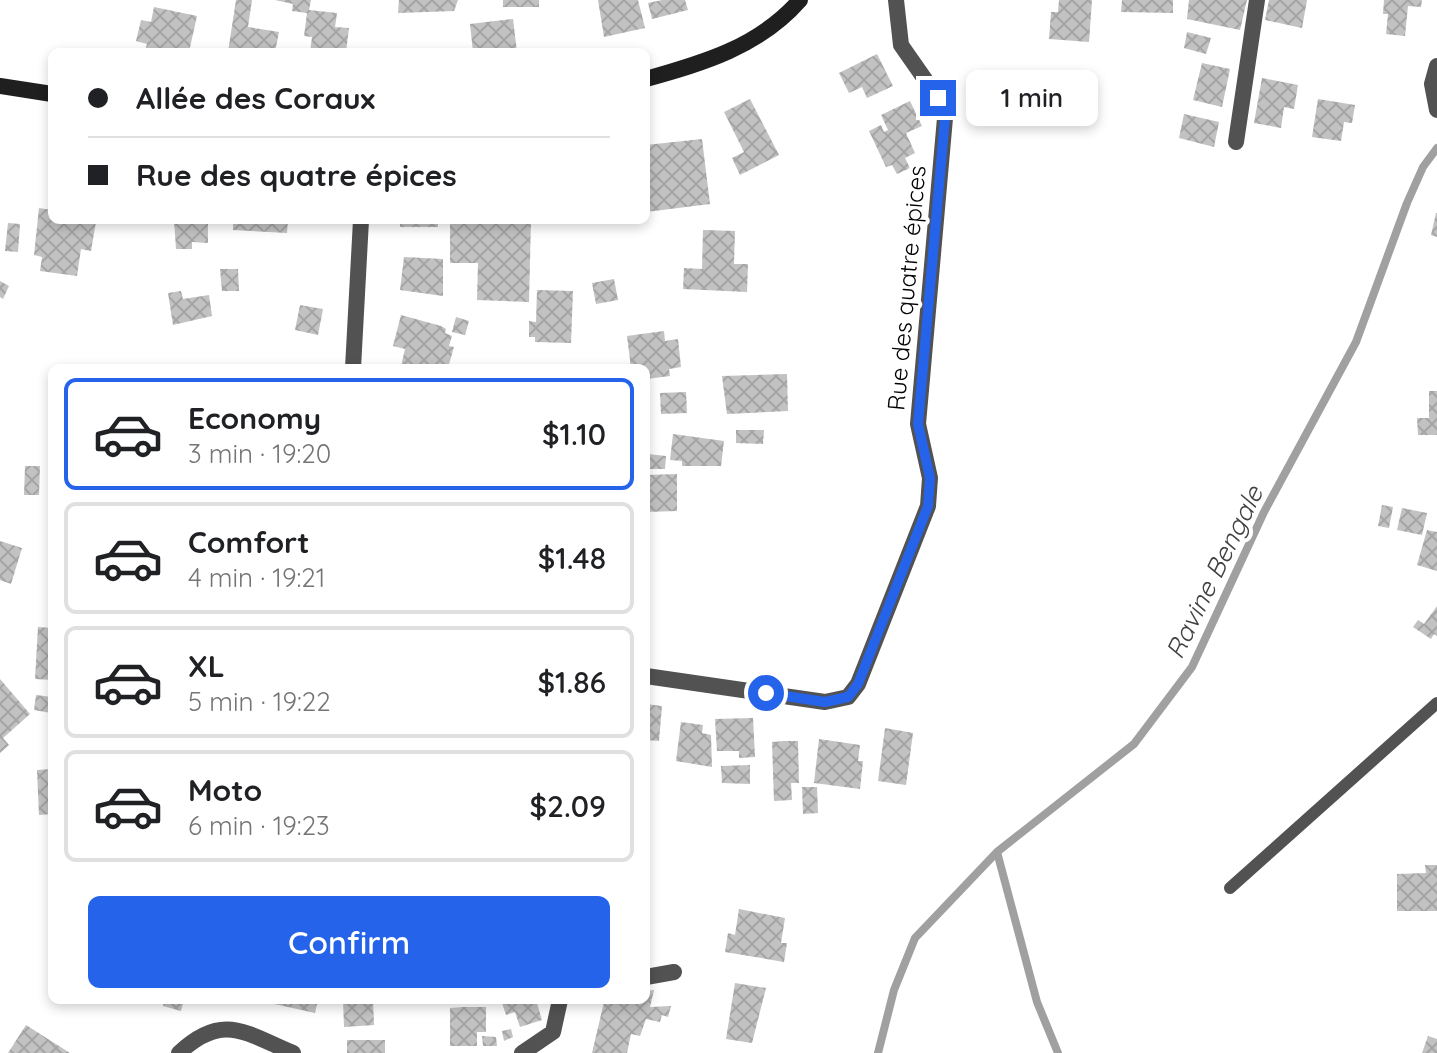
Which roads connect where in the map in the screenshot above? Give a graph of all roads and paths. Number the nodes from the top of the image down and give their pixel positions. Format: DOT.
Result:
graph roads {
  1 [pos="800,0"];
  2 [pos="896,0"];
  3 [pos="1257,0"];
  4 [pos="1437,66"];
  5 [pos="650,78"];
  6 [pos="0,86"];
  7 [pos="48,93"];
  8 [pos="1437,110"];
  9 [pos="1236,142"];
  10 [pos="361,224"];
  11 [pos="353,364"];
  12 [pos="650,677"];
  13 [pos="1437,703"];
  14 [pos="1230,888"];
  15 [pos="674,972"];
  16 [pos="650,976"];
  17 [pos="559,1004"];
  18 [pos="179,1053"];
  19 [pos="293,1053"];
  20 [pos="522,1053"];
  1 -- 5 [label="main road"];
  2 -- 12 [label="street, Rue des quatre épices"];
  3 -- 9 [label="street"];
  4 -- 8 [label="street"];
  6 -- 7 [label="main road"];
  10 -- 11 [label="street"];
  13 -- 14 [label="lane"];
  15 -- 16 [label="street"];
  17 -- 20 [label="street"];
  18 -- 19 [label="street"];
}
